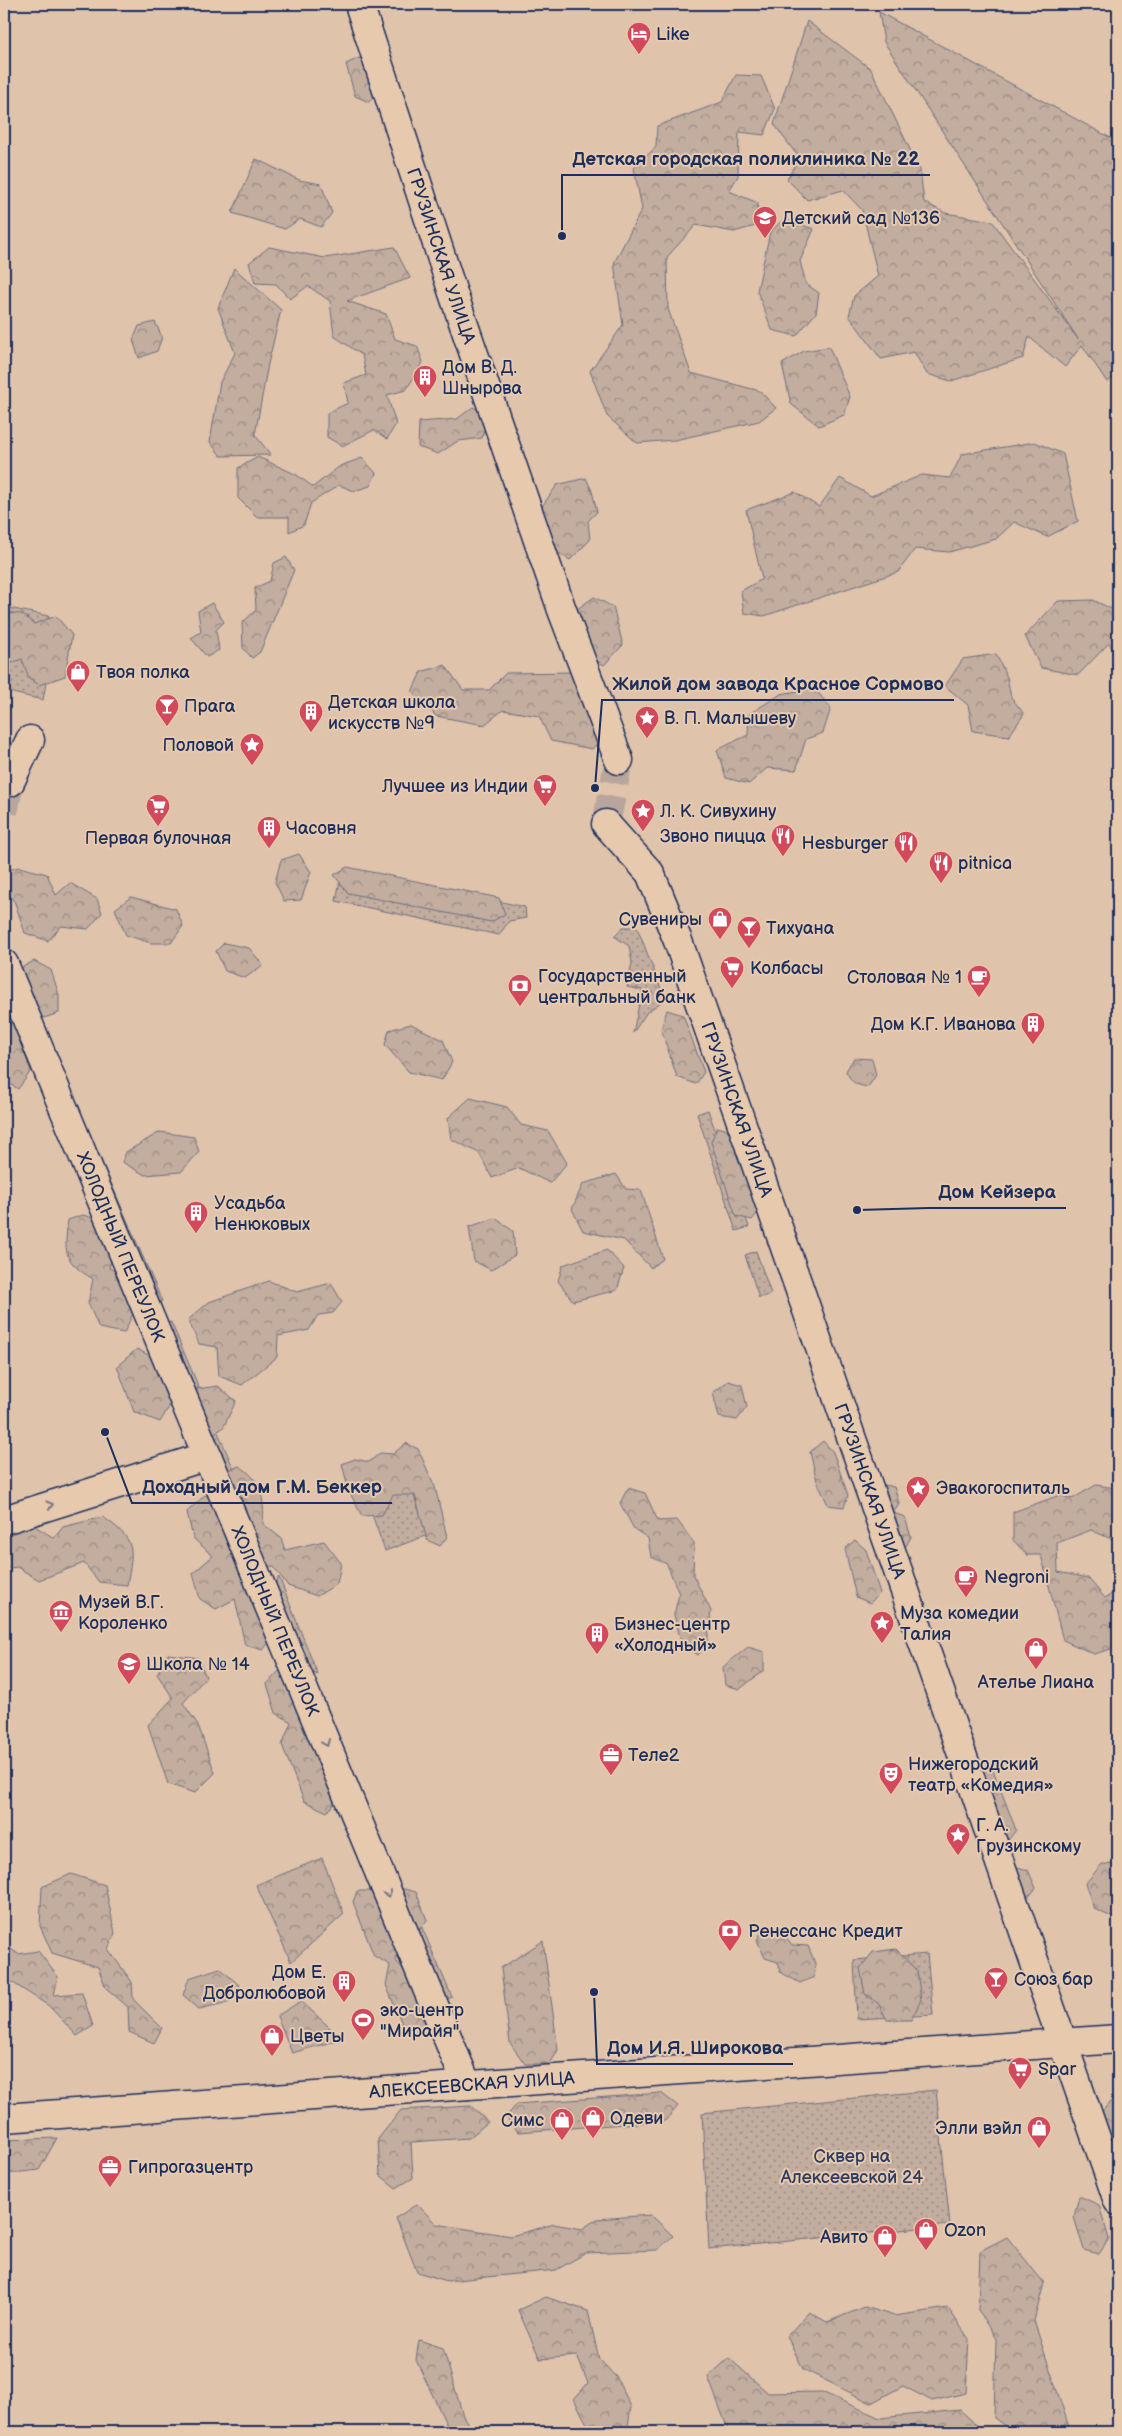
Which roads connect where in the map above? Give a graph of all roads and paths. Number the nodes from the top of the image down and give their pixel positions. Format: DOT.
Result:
graph roads {
  1 [pos="359,4"];
  2 [pos="30,740"];
  3 [pos="619,760"];
  4 [pos="10,782"];
  5 [pos="606,824"];
  6 [pos="4,964"];
  7 [pos="207,1456"];
  8 [pos="4,1520"];
  9 [pos="1118,2040"];
  10 [pos="1062,2044"];
  11 [pos="467,2085"];
  12 [pos="4,2118"];
  13 [pos="1118,2201"];
  1 -- 3 [label="street, ГРУЗИНСКАЯ УЛИЦА"];
  2 -- 4 [label="street"];
  5 -- 10 [label="street, ГРУЗИНСКАЯ УЛИЦА"];
  6 -- 7 [label="street, ХОЛОДНЫЙ ПЕРЕУЛОК"];
  8 -- 7 [label="street, one-way"];
  7 -- 11 [label="street, ХОЛОДНЫЙ ПЕРЕУЛОК, one-way"];
  9 -- 10 [label="street, АЛЕКСЕЕВСКАЯ УЛИЦА"];
  10 -- 11 [label="street, АЛЕКСЕЕВСКАЯ УЛИЦА"];
  10 -- 13 [label="street, ГРУЗИНСКАЯ УЛИЦА"];
  11 -- 12 [label="street, АЛЕКСЕЕВСКАЯ УЛИЦА"];
}
